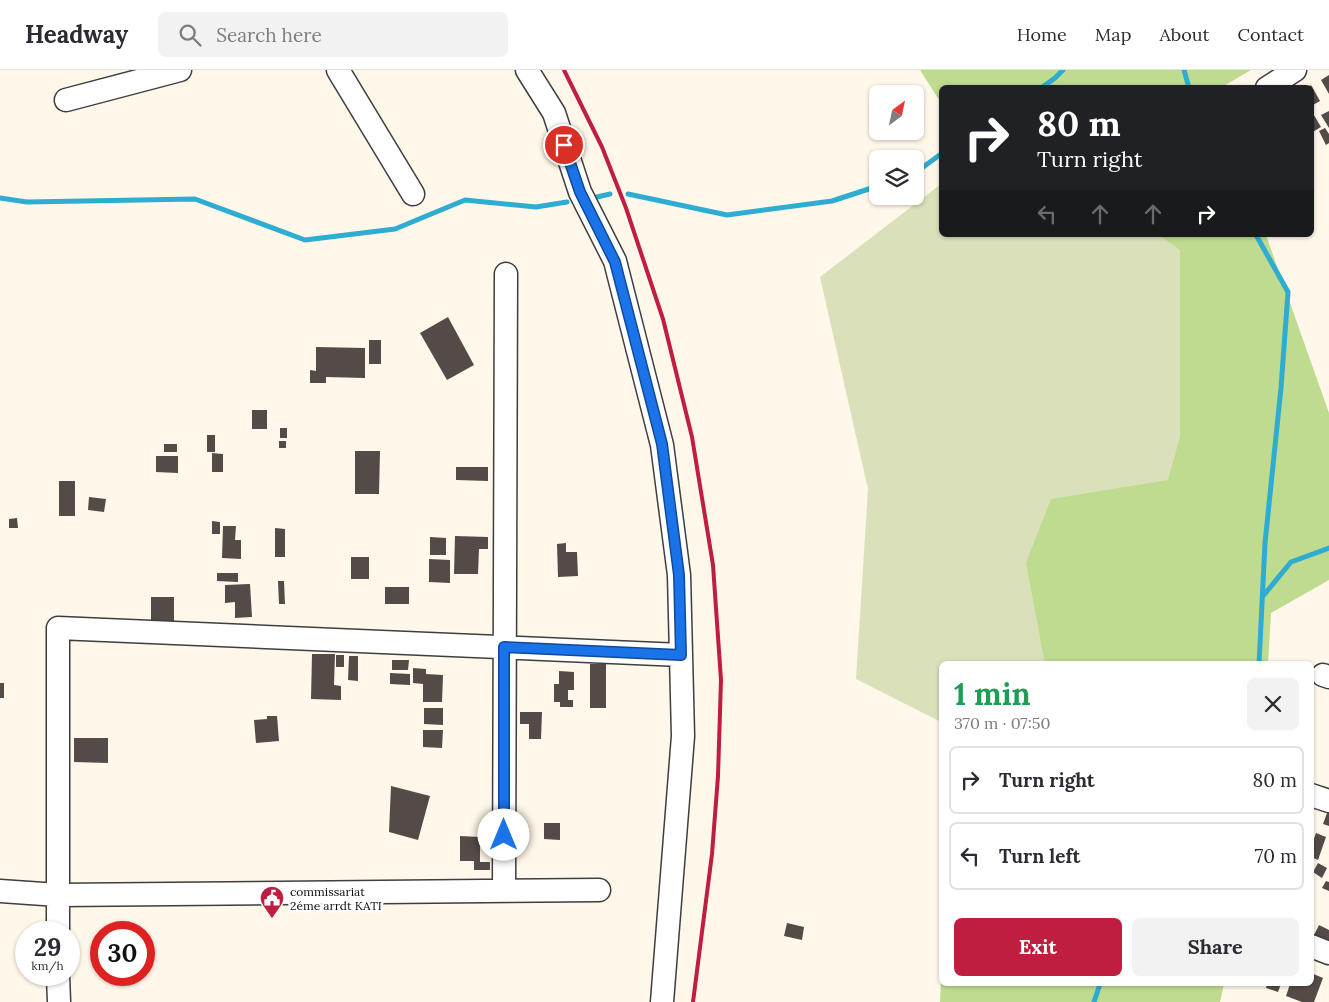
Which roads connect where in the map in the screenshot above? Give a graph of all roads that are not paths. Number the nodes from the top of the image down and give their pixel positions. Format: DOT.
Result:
graph roads {
  1 [pos="180,70"];
  2 [pos="338,70"];
  3 [pos="527,70"];
  4 [pos="1296,70"];
  5 [pos="1272,85"];
  6 [pos="66,100"];
  7 [pos="414,194"];
  8 [pos="506,274"];
  9 [pos="504,647"];
  10 [pos="681,655"];
  11 [pos="1314,796"];
  12 [pos="1329,802"];
  13 [pos="599,890"];
  14 [pos="0,891"];
  15 [pos="504,891"];
  16 [pos="58,895"];
  17 [pos="58,921"];
  18 [pos="1314,947"];
  19 [pos="1329,953"];
  20 [pos="58,986"];
  21 [pos="58,1002"];
  22 [pos="662,1002"];
  1 -- 6 [label="street"];
  2 -- 7 [label="street"];
  3 -- 10 [label="street"];
  4 -- 5 [label="street"];
  8 -- 9 [label="street"];
  9 -- 10 [label="street"];
  9 -- 15 [label="street"];
  9 -- 16 [label="street"];
  10 -- 22 [label="street"];
  11 -- 12 [label="street"];
  13 -- 15 [label="street"];
  14 -- 16 [label="street"];
  15 -- 16 [label="street"];
  16 -- 17 [label="street"];
  18 -- 19 [label="street"];
  20 -- 21 [label="street"];
}
